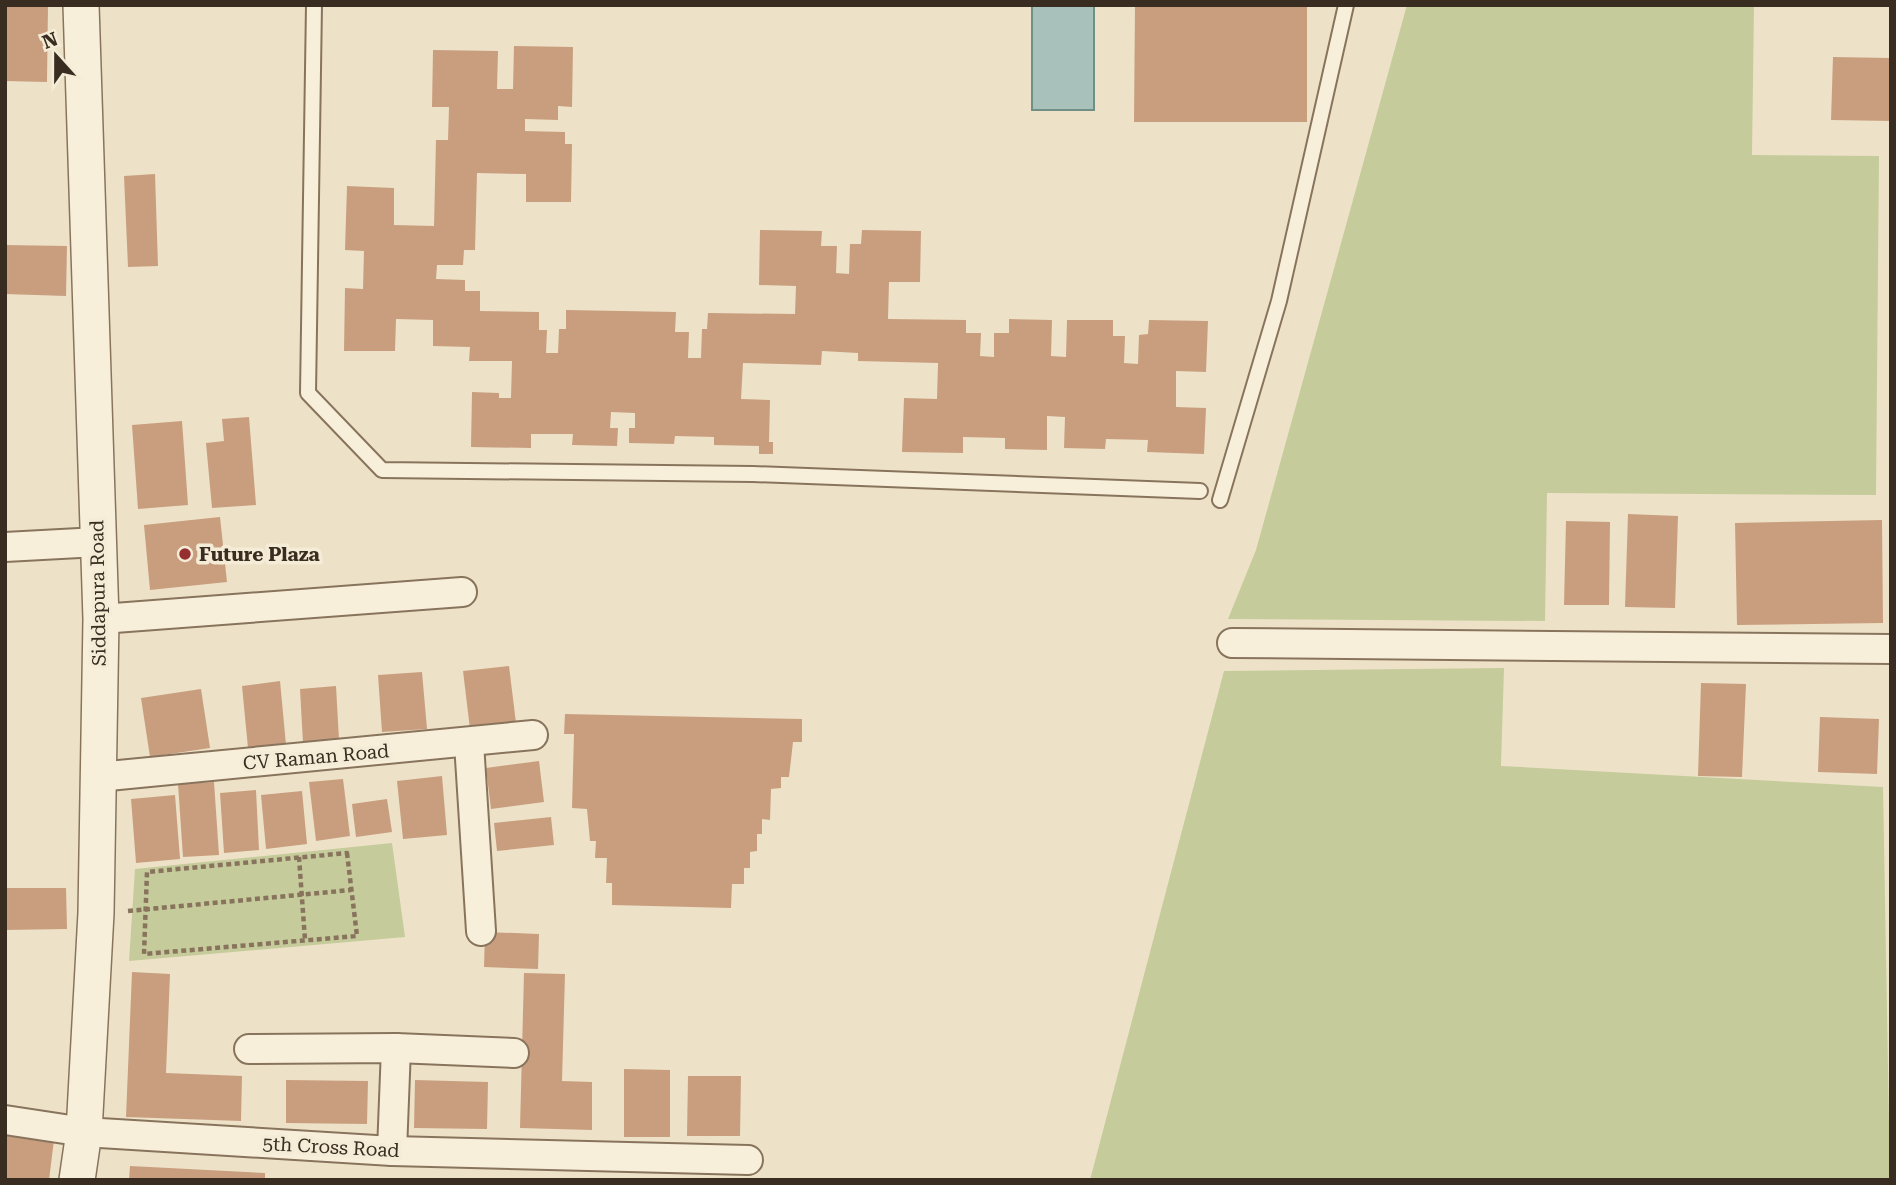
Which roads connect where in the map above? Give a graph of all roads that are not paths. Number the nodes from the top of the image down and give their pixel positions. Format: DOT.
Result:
graph roads {
  1 [pos="81,5"];
  2 [pos="314,5"];
  3 [pos="1346,5"];
  4 [pos="1200,491"];
  5 [pos="1220,500"];
  6 [pos="98,542"];
  7 [pos="5,547"];
  8 [pos="462,592"];
  9 [pos="101,619"];
  10 [pos="1232,643"];
  11 [pos="1891,649"];
  12 [pos="533,735"];
  13 [pos="469,743"];
  14 [pos="98,777"];
  15 [pos="481,931"];
  16 [pos="396,1048"];
  17 [pos="249,1049"];
  18 [pos="514,1053"];
  19 [pos="5,1120"];
  20 [pos="84,1132"];
  21 [pos="392,1151"];
  22 [pos="748,1160"];
  23 [pos="77,1180"];
  1 -- 6 [label="street, Siddapura Road"];
  2 -- 4 [label="lane"];
  3 -- 5 [label="lane"];
  6 -- 7 [label="street"];
  6 -- 9 [label="street, Siddapura Road"];
  8 -- 9 [label="street"];
  9 -- 14 [label="street, Siddapura Road"];
  10 -- 11 [label="street"];
  12 -- 13 [label="street, CV Raman Road"];
  13 -- 14 [label="street, CV Raman Road"];
  13 -- 15 [label="street"];
  14 -- 20 [label="street, Siddapura Road"];
  16 -- 17 [label="street"];
  16 -- 18 [label="street"];
  16 -- 21 [label="street"];
  19 -- 20 [label="street, 5th Cross Road"];
  20 -- 21 [label="street, 5th Cross Road"];
  20 -- 23 [label="street, Siddapura Road"];
  21 -- 22 [label="street, 5th Cross Road"];
}
